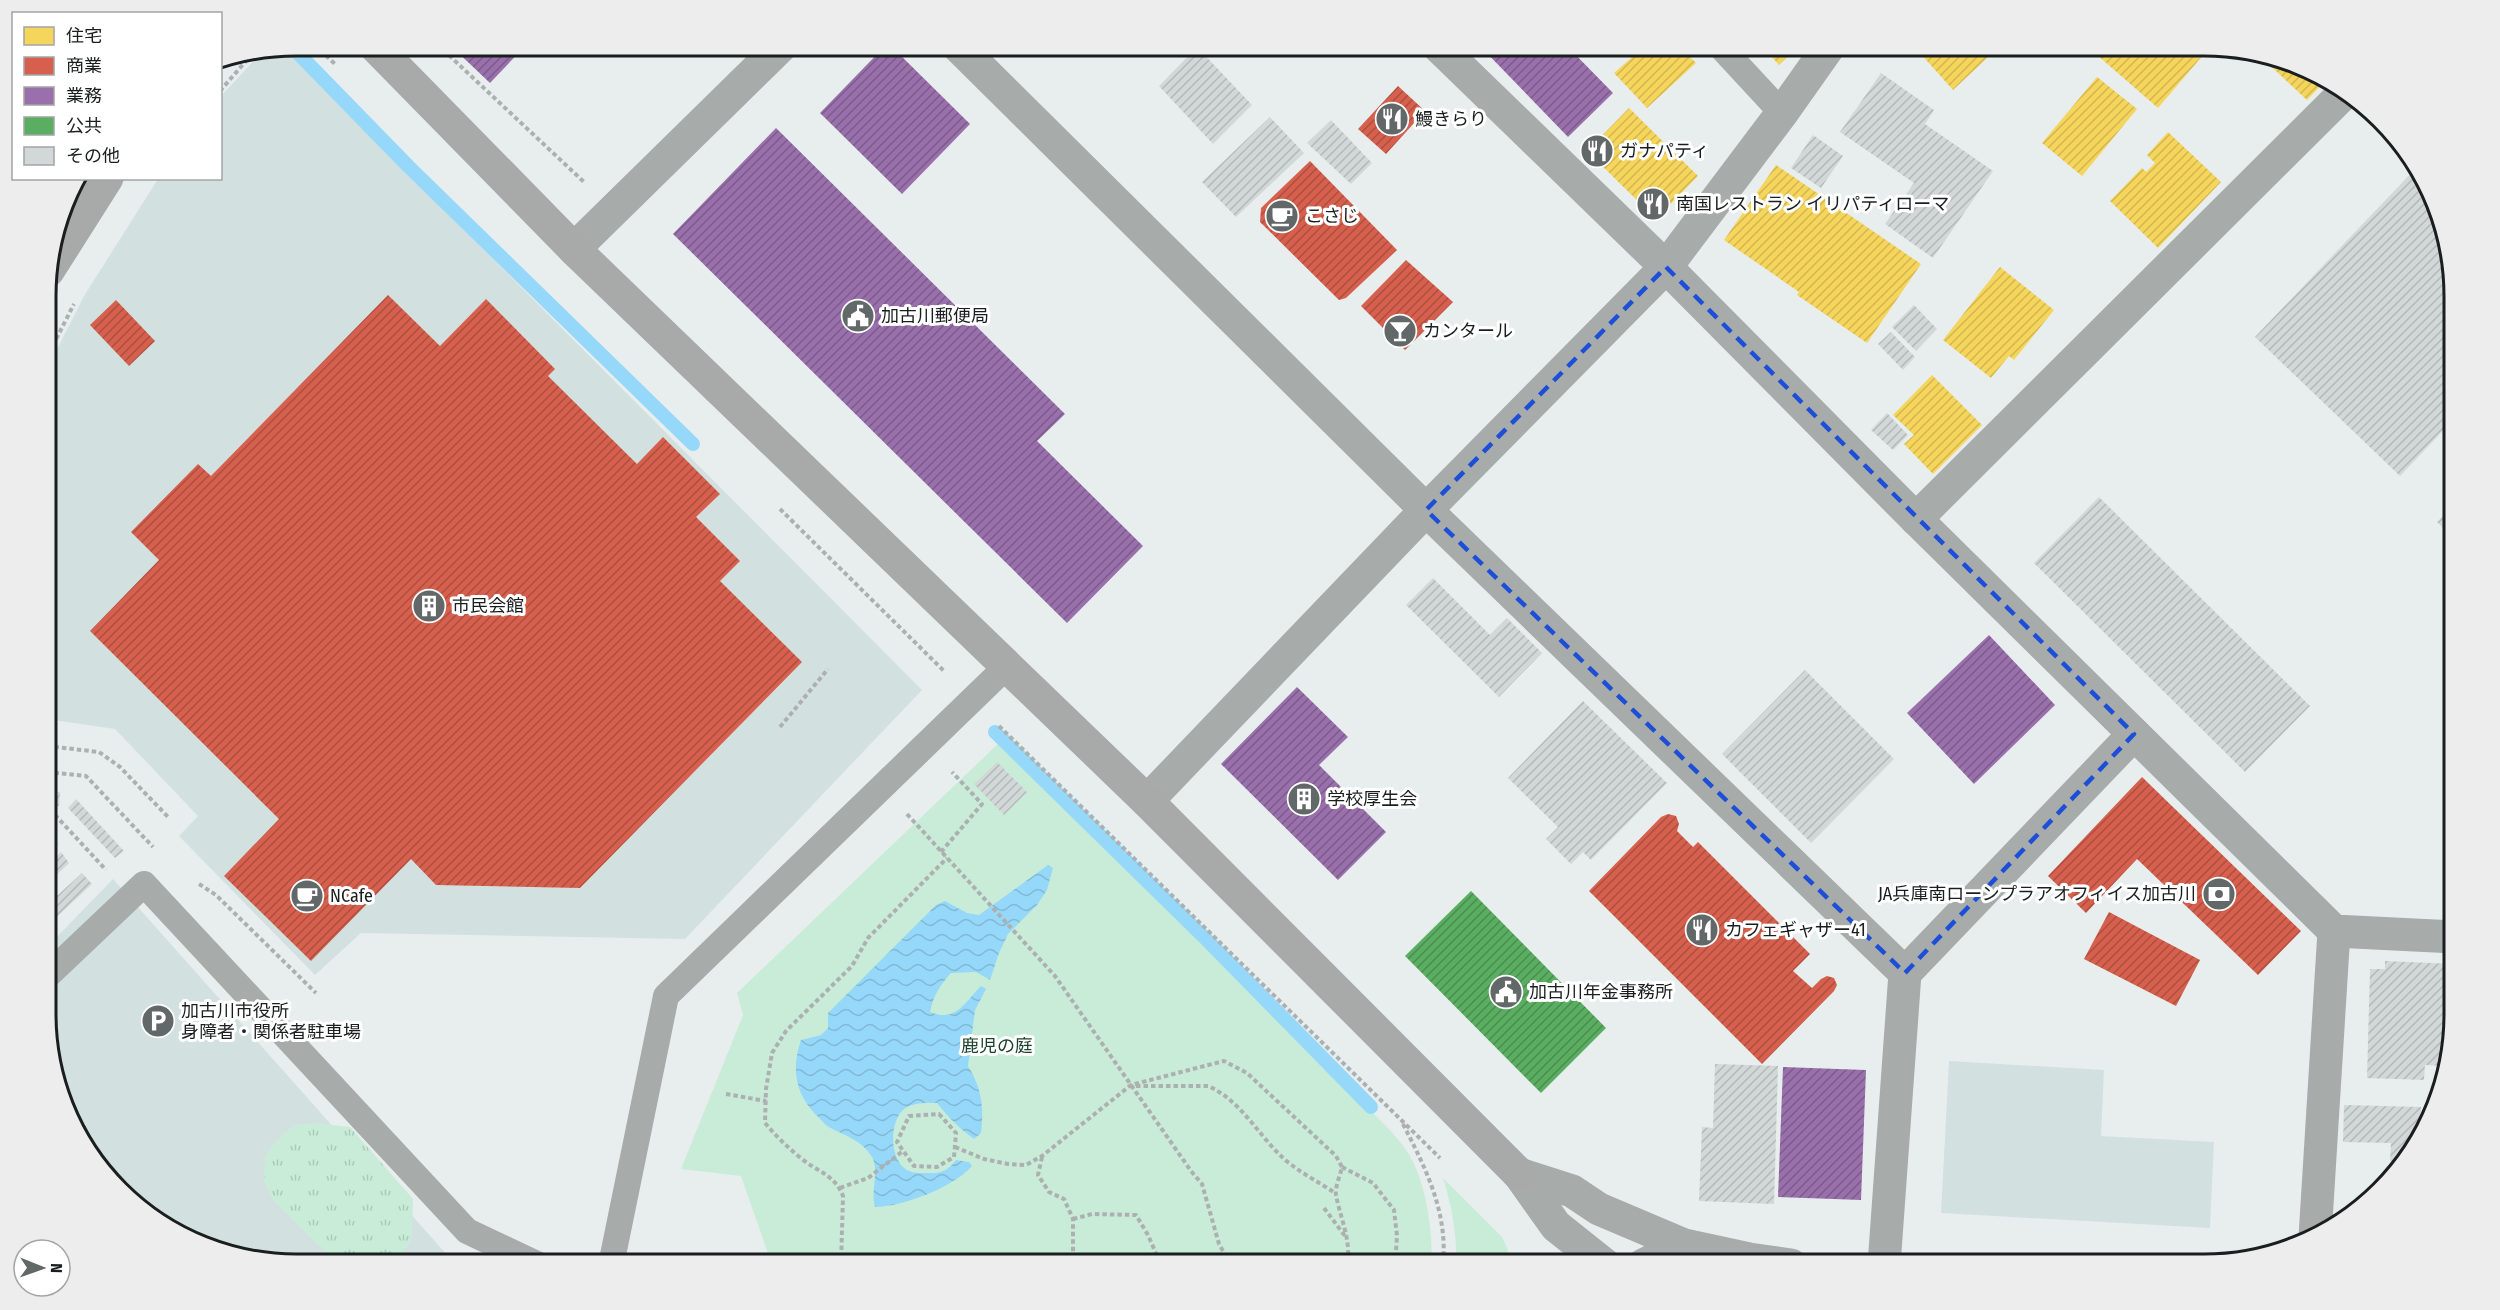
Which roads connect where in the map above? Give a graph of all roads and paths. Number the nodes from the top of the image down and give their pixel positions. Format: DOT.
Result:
graph roads {
  1 [pos="385,56"];
  2 [pos="450,56"];
  3 [pos="771,56"];
  4 [pos="968,56"];
  5 [pos="1448,56"];
  6 [pos="1729,56"];
  7 [pos="1822,56"];
  8 [pos="246,61"];
  9 [pos="222,89"];
  10 [pos="2340,98"];
  11 [pos="1782,113"];
  12 [pos="106,180"];
  13 [pos="613,212"];
  14 [pos="574,249"];
  15 [pos="59,253"];
  16 [pos="1666,267"];
  17 [pos="1426,510"];
  18 [pos="1916,519"];
  19 [pos="1007,666"];
  20 [pos="828,669"];
  21 [pos="1000,726"];
  22 [pos="780,727"];
  23 [pos="992,734"];
  24 [pos="2134,734"];
  25 [pos="56,747"];
  26 [pos="959,764"];
  27 [pos="951,771"];
  28 [pos="944,778"];
  29 [pos="1147,801"];
  30 [pos="914,806"];
  31 [pos="56,816"];
  32 [pos="169,818"];
  33 [pos="941,852"];
  34 [pos="947,858"];
  35 [pos="107,871"];
  36 [pos="2334,931"];
  37 [pos="2445,937"];
  38 [pos="56,967"];
  39 [pos="1905,973"];
  40 [pos="1131,1085"];
  41 [pos="726,1094"];
  42 [pos="766,1101"];
  43 [pos="1401,1120"];
  44 [pos="955,1147"];
  45 [pos="903,1151"];
  46 [pos="1042,1156"];
  47 [pos="1342,1167"];
  48 [pos="1519,1174"];
  49 [pos="840,1188"];
  50 [pos="1335,1193"];
  51 [pos="1324,1208"];
  52 [pos="1599,1209"];
  53 [pos="1073,1219"];
  54 [pos="2316,1227"];
  55 [pos="1345,1236"];
  56 [pos="1684,1245"];
  57 [pos="516,1254"];
  58 [pos="613,1254"];
  59 [pos="841,1254"];
  60 [pos="1073,1254"];
  61 [pos="1156,1254"];
  62 [pos="1225,1254"];
  63 [pos="1348,1254"];
  64 [pos="1396,1254"];
  65 [pos="1443,1254"];
  66 [pos="1592,1254"];
  67 [pos="1608,1254"];
  68 [pos="1666,1254"];
  69 [pos="1726,1254"];
  70 [pos="1885,1254"];
  1 -- 14 [label="street"];
  2 -- 13 [label="path"];
  3 -- 13 [label="street"];
  4 -- 17 [label="street"];
  5 -- 16 [label="street"];
  6 -- 11 [label="lane"];
  7 -- 11 [label="street"];
  8 -- 9 [label="path"];
  10 -- 18 [label="street"];
  11 -- 16 [label="street"];
  12 -- 15 [label="street"];
  13 -- 14 [label="street"];
  14 -- 19 [label="street"];
  16 -- 17 [label="street"];
  16 -- 18 [label="street"];
  17 -- 29 [label="street"];
  17 -- 39 [label="street"];
  18 -- 24 [label="street"];
  19 -- 29 [label="street"];
  19 -- 58 [label="lane"];
  20 -- 22 [label="path"];
  21 -- 23 [label="path"];
  24 -- 36 [label="street"];
  24 -- 39 [label="street"];
  25 -- 32 [label="path"];
  26 -- 27 [label="path"];
  27 -- 28 [label="path"];
  27 -- 33 [label="path"];
  29 -- 48 [label="street"];
  30 -- 33 [label="path"];
  31 -- 35 [label="path"];
  33 -- 34 [label="path"];
  34 -- 40 [label="path"];
  34 -- 42 [label="path"];
  36 -- 37 [label="street"];
  36 -- 54 [label="street"];
  38 -- 57 [label="lane"];
  39 -- 70 [label="street"];
  40 -- 46 [label="path"];
  40 -- 47 [label="path"];
  40 -- 50 [label="path"];
  40 -- 62 [label="path"];
  41 -- 42 [label="path"];
  42 -- 49 [label="path"];
  43 -- 65 [label="path"];
  44 -- 45 [label="path"];
  44 -- 45 [label="path"];
  44 -- 46 [label="path"];
  45 -- 49 [label="path"];
  46 -- 53 [label="path"];
  47 -- 50 [label="path"];
  47 -- 64 [label="path"];
  48 -- 52 [label="street"];
  48 -- 66 [label="street"];
  49 -- 59 [label="path"];
  50 -- 55 [label="path"];
  51 -- 55 [label="path"];
  52 -- 56 [label="street"];
  52 -- 67 [label="street"];
  53 -- 60 [label="path"];
  53 -- 61 [label="path"];
  55 -- 63 [label="path"];
  56 -- 68 [label="street"];
  56 -- 69 [label="street"];
}
